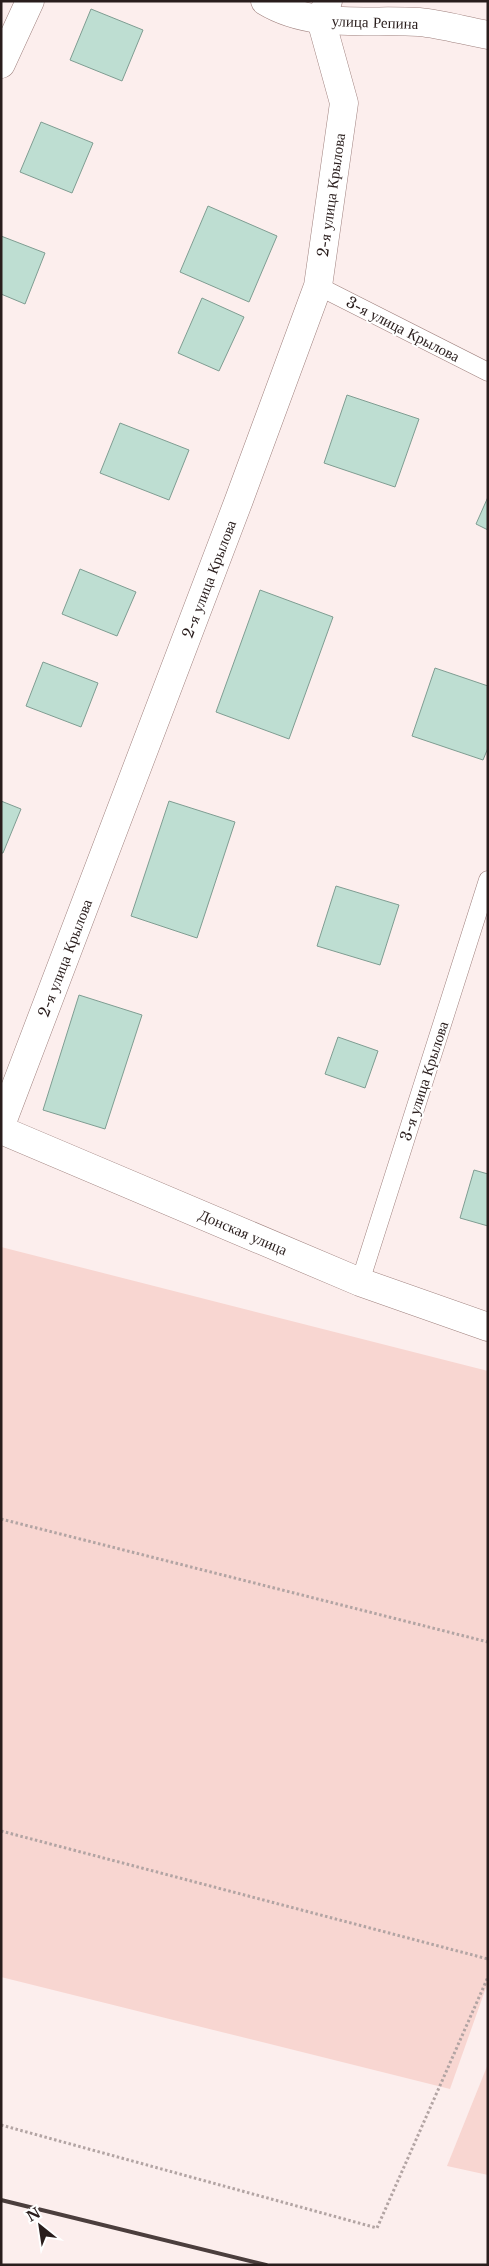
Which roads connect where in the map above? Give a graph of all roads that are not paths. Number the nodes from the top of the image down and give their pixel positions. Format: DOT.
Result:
graph roads {
  1 [pos="30,1"];
  2 [pos="265,1"];
  3 [pos="324,11"];
  4 [pos="488,35"];
  5 [pos="1,64"];
  6 [pos="318,286"];
  7 [pos="488,372"];
  8 [pos="488,880"];
  9 [pos="1,1125"];
  10 [pos="1,1130"];
  11 [pos="360,1282"];
  12 [pos="488,1327"];
  1 -- 5 [label="street"];
  2 -- 3 [label="street, улица Репина"];
  3 -- 4 [label="street, улица Репина"];
  3 -- 6 [label="street, 2-я улица Крылова"];
  6 -- 7 [label="lane, 3-я улица Крылова"];
  6 -- 9 [label="street, 2-я улица Крылова"];
  8 -- 11 [label="lane, 3-я улица Крылова"];
  10 -- 11 [label="street, Донская улица"];
  11 -- 12 [label="street, Донская улица"];
}
